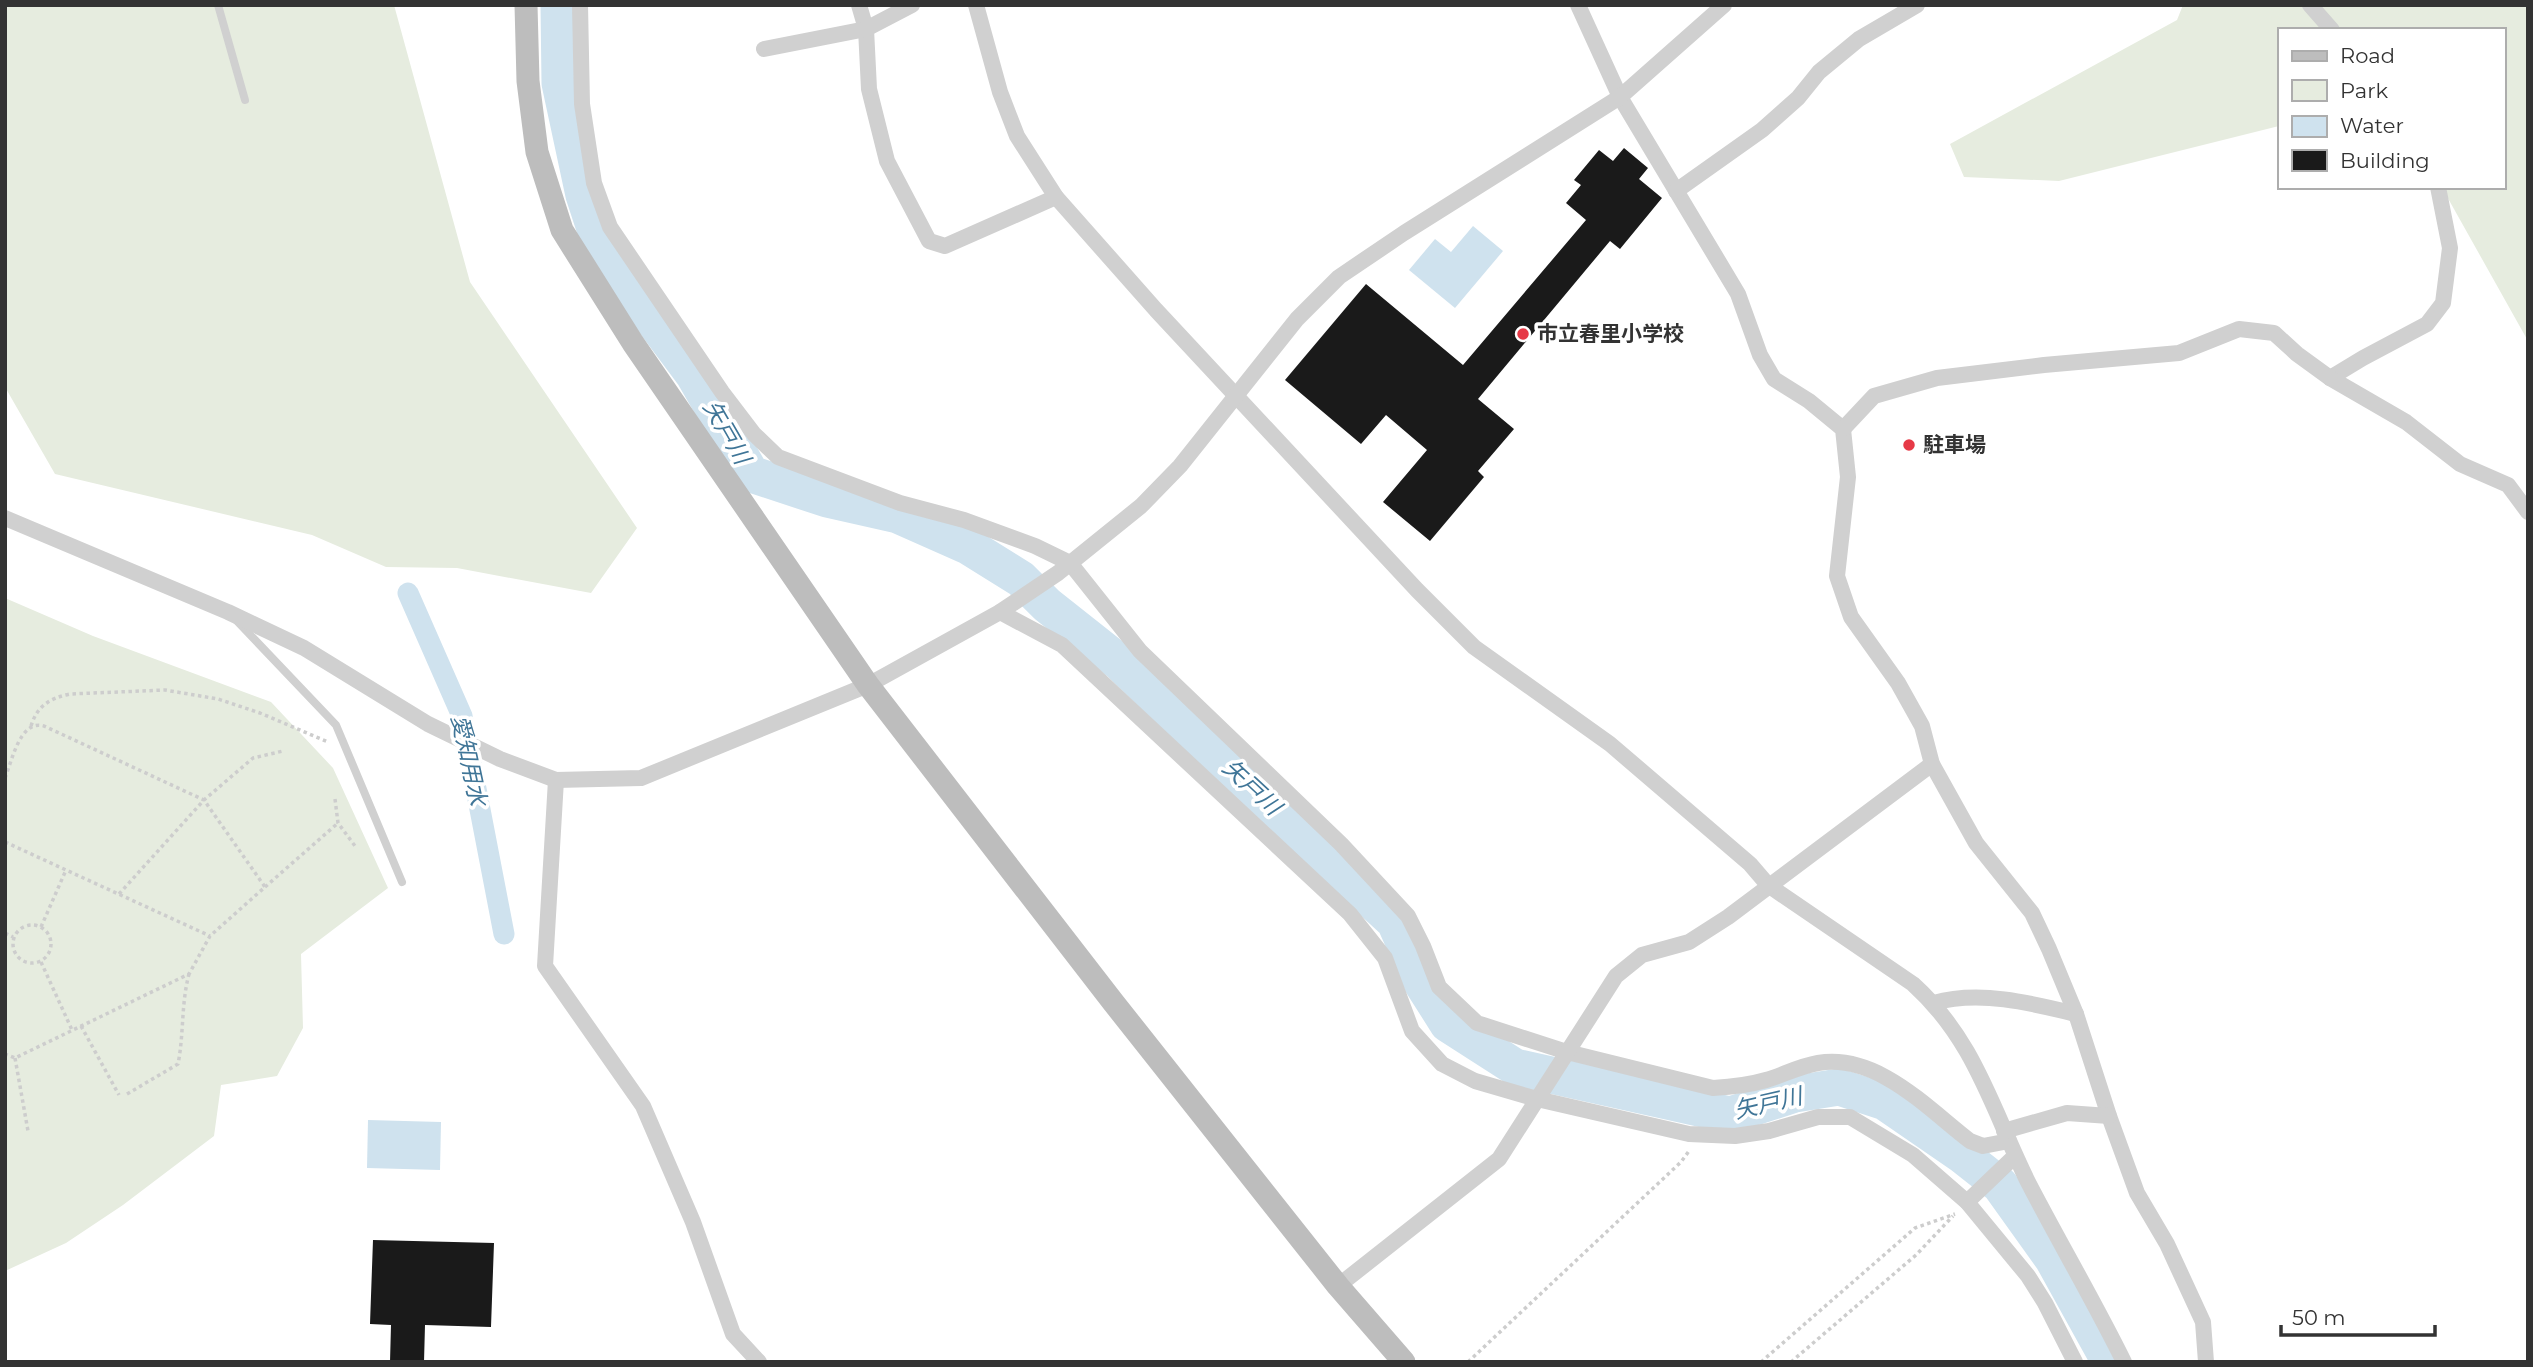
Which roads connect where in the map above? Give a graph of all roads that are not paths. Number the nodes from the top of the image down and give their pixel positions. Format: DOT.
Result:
graph roads {
  1 [pos="218,5"];
  2 [pos="526,5"];
  3 [pos="580,5"];
  4 [pos="859,5"];
  5 [pos="912,5"];
  6 [pos="975,5"];
  7 [pos="1578,5"];
  8 [pos="1724,5"];
  9 [pos="1917,5"];
  10 [pos="2310,5"];
  11 [pos="2330,28"];
  12 [pos="866,29"];
  13 [pos="764,49"];
  14 [pos="1620,97"];
  15 [pos="245,100"];
  16 [pos="2438,189"];
  17 [pos="1676,191"];
  18 [pos="1056,197"];
  19 [pos="2330,378"];
  20 [pos="1236,397"];
  21 [pos="1843,429"];
  22 [pos="2528,512"];
  23 [pos="5,518"];
  24 [pos="1064,568"];
  25 [pos="228,612"];
  26 [pos="1000,612"];
  27 [pos="868,685"];
  28 [pos="1932,764"];
  29 [pos="556,780"];
  30 [pos="402,882"];
  31 [pos="1768,885"];
  32 [pos="1934,1003"];
  33 [pos="2076,1014"];
  34 [pos="1567,1052"];
  35 [pos="1537,1100"];
  36 [pos="2109,1116"];
  37 [pos="2010,1142"];
  38 [pos="1961,1208"];
  39 [pos="1338,1286"];
  40 [pos="759,1362"];
  41 [pos="1404,1362"];
  42 [pos="2076,1362"];
  43 [pos="2124,1362"];
  44 [pos="2207,1362"];
  1 -- 15 [label="lane"];
  2 -- 27 [label="street"];
  3 -- 24 [label="street"];
  4 -- 12 [label="street"];
  5 -- 12 [label="street"];
  6 -- 18 [label="street"];
  7 -- 14 [label="street"];
  8 -- 14 [label="street"];
  9 -- 17 [label="street"];
  10 -- 11 [label="street"];
  12 -- 13 [label="street"];
  12 -- 18 [label="street"];
  14 -- 17 [label="street"];
  14 -- 20 [label="street"];
  16 -- 19 [label="street"];
  17 -- 21 [label="street"];
  18 -- 20 [label="street"];
  19 -- 21 [label="street"];
  19 -- 22 [label="street"];
  20 -- 24 [label="street"];
  20 -- 31 [label="street"];
  21 -- 28 [label="street"];
  23 -- 25 [label="street"];
  24 -- 26 [label="street"];
  24 -- 34 [label="street"];
  25 -- 29 [label="street"];
  25 -- 30 [label="lane"];
  26 -- 27 [label="street"];
  26 -- 35 [label="street"];
  27 -- 29 [label="street"];
  27 -- 39 [label="street"];
  28 -- 31 [label="street"];
  28 -- 33 [label="street"];
  29 -- 40 [label="street"];
  31 -- 32 [label="street"];
  31 -- 34 [label="street"];
  32 -- 33 [label="street"];
  32 -- 37 [label="street"];
  33 -- 36 [label="street"];
  34 -- 35 [label="street"];
  34 -- 37 [label="street"];
  35 -- 38 [label="street"];
  35 -- 39 [label="street"];
  36 -- 37 [label="street"];
  36 -- 44 [label="street"];
  37 -- 38 [label="street"];
  37 -- 43 [label="street"];
  38 -- 42 [label="street"];
  39 -- 41 [label="street"];
}
